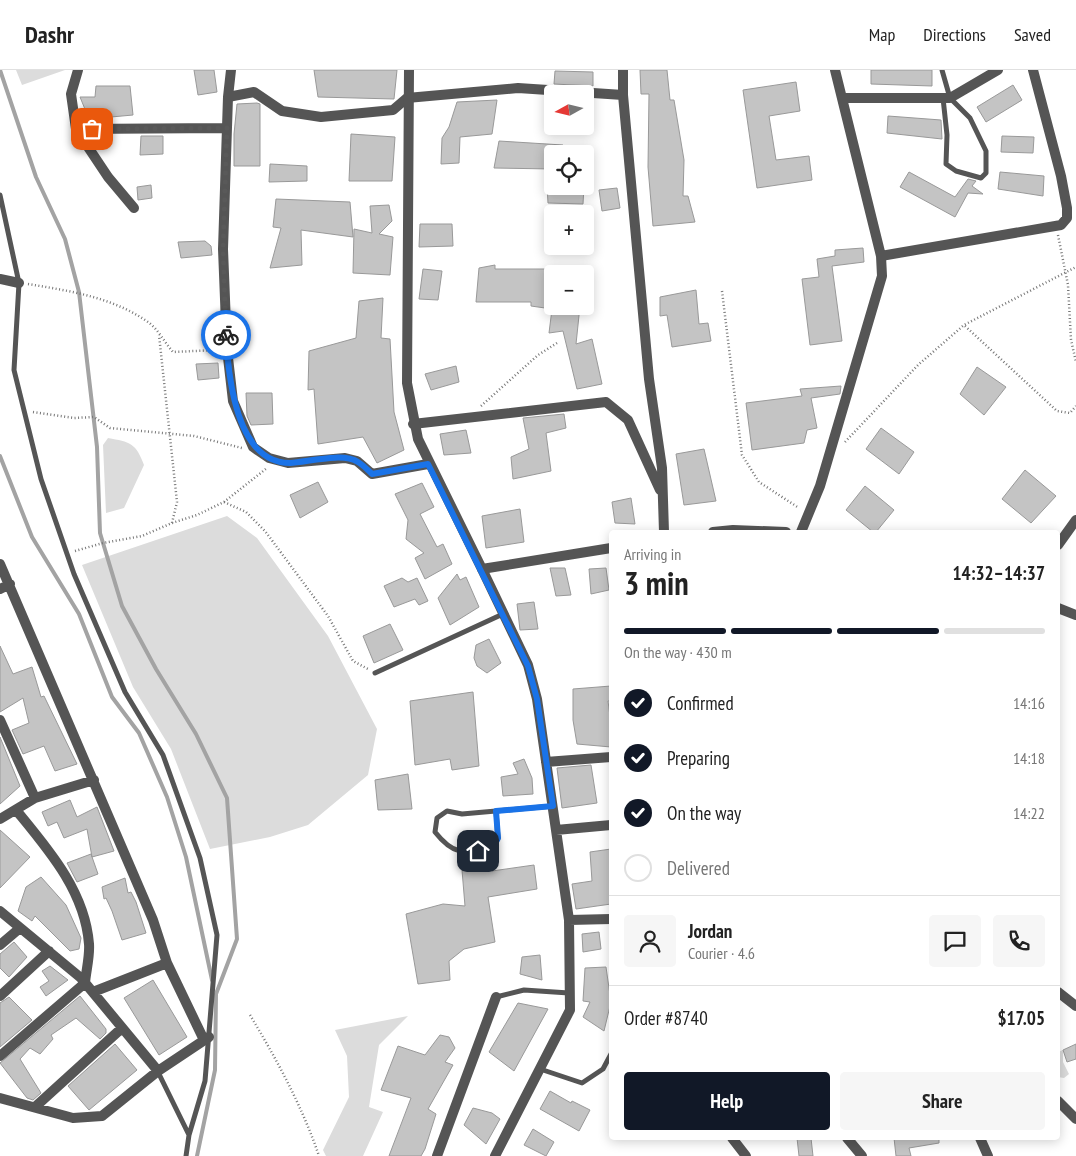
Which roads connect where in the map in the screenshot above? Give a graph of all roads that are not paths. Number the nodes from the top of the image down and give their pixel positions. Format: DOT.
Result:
graph roads {
  1 [pos="78,70"];
  2 [pos="231,70"];
  3 [pos="409,70"];
  4 [pos="623,70"];
  5 [pos="834,70"];
  6 [pos="942,70"];
  7 [pos="998,70"];
  8 [pos="1033,70"];
  9 [pos="623,95"];
  10 [pos="228,97"];
  11 [pos="407,98"];
  12 [pos="842,98"];
  13 [pos="947,98"];
  14 [pos="227,128"];
  15 [pos="76,129"];
  16 [pos="0,195"];
  17 [pos="134,208"];
  18 [pos="881,256"];
  19 [pos="0,279"];
  20 [pos="19,283"];
  21 [pos="413,424"];
  22 [pos="428,464"];
  23 [pos="662,495"];
  24 [pos="1076,520"];
  25 [pos="664,530"];
  26 [pos="802,530"];
  27 [pos="1060,542"];
  28 [pos="609,548"];
  29 [pos="0,564"];
  30 [pos="482,569"];
  31 [pos="10,584"];
  32 [pos="0,589"];
  33 [pos="1060,609"];
  34 [pos="503,614"];
  35 [pos="1076,615"];
  36 [pos="375,673"];
  37 [pos="0,720"];
  38 [pos="609,757"];
  39 [pos="546,762"];
  40 [pos="94,780"];
  41 [pos="35,798"];
  42 [pos="553,806"];
  43 [pos="16,810"];
  44 [pos="496,811"];
  45 [pos="0,819"];
  46 [pos="609,824"];
  47 [pos="556,830"];
  48 [pos="0,911"];
  49 [pos="609,919"];
  50 [pos="569,920"];
  51 [pos="20,928"];
  52 [pos="0,945"];
  53 [pos="48,951"];
  54 [pos="167,964"];
  55 [pos="85,983"];
  56 [pos="93,992"];
  57 [pos="570,993"];
  58 [pos="1060,994"];
  59 [pos="0,996"];
  60 [pos="496,997"];
  61 [pos="1076,1006"];
  62 [pos="122,1028"];
  63 [pos="207,1038"];
  64 [pos="0,1056"];
  65 [pos="609,1058"];
  66 [pos="540,1069"];
  67 [pos="158,1071"];
  68 [pos="0,1098"];
  69 [pos="1060,1103"];
  70 [pos="35,1107"];
  71 [pos="1076,1120"];
  72 [pos="190,1135"];
  73 [pos="734,1140"];
  74 [pos="849,1140"];
  75 [pos="981,1140"];
  76 [pos="186,1156"];
  77 [pos="437,1156"];
  78 [pos="495,1156"];
  79 [pos="746,1156"];
  80 [pos="862,1156"];
  81 [pos="988,1156"];
  1 -- 15 [label="street"];
  2 -- 10 [label="street"];
  3 -- 11 [label="street"];
  4 -- 9 [label="street"];
  5 -- 12 [label="street"];
  6 -- 13 [label="lane"];
  7 -- 13 [label="street"];
  8 -- 18 [label="street"];
  9 -- 11 [label="street"];
  9 -- 23 [label="street"];
  10 -- 11 [label="street"];
  10 -- 14 [label="street"];
  11 -- 21 [label="street"];
  12 -- 13 [label="street"];
  12 -- 18 [label="street"];
  13 -- 13 [label="lane"];
  14 -- 15 [label="street"];
  14 -- 22 [label="street"];
  15 -- 17 [label="street"];
  16 -- 20 [label="lane"];
  18 -- 26 [label="street"];
  19 -- 20 [label="street"];
  20 -- 63 [label="lane"];
  21 -- 22 [label="street"];
  21 -- 23 [label="street"];
  22 -- 30 [label="street"];
  23 -- 25 [label="street"];
  24 -- 27 [label="street"];
  28 -- 30 [label="street"];
  29 -- 31 [label="street"];
  30 -- 34 [label="street"];
  31 -- 32 [label="street"];
  31 -- 40 [label="street"];
  33 -- 35 [label="street"];
  34 -- 36 [label="lane"];
  34 -- 39 [label="street"];
  37 -- 41 [label="street"];
  38 -- 39 [label="street"];
  39 -- 42 [label="street"];
  40 -- 41 [label="street"];
  40 -- 54 [label="street"];
  41 -- 43 [label="street"];
  42 -- 44 [label="lane"];
  42 -- 47 [label="street"];
  43 -- 45 [label="street"];
  43 -- 55 [label="street"];
  44 -- 44 [label="lane"];
  46 -- 47 [label="street"];
  47 -- 50 [label="street"];
  48 -- 51 [label="street"];
  49 -- 50 [label="street"];
  50 -- 57 [label="street"];
  51 -- 52 [label="street"];
  51 -- 53 [label="street"];
  53 -- 55 [label="street"];
  53 -- 59 [label="street"];
  54 -- 56 [label="street"];
  54 -- 63 [label="street"];
  55 -- 56 [label="street"];
  55 -- 64 [label="street"];
  56 -- 62 [label="street"];
  57 -- 60 [label="lane"];
  57 -- 66 [label="street"];
  58 -- 61 [label="street"];
  60 -- 77 [label="street"];
  62 -- 67 [label="street"];
  62 -- 70 [label="street"];
  63 -- 67 [label="street"];
  63 -- 72 [label="lane"];
  65 -- 66 [label="lane"];
  66 -- 78 [label="street"];
  67 -- 70 [label="street"];
  67 -- 72 [label="lane"];
  68 -- 70 [label="street"];
  69 -- 71 [label="street"];
  72 -- 76 [label="lane"];
  73 -- 79 [label="street"];
  74 -- 80 [label="street"];
  75 -- 81 [label="street"];
}
